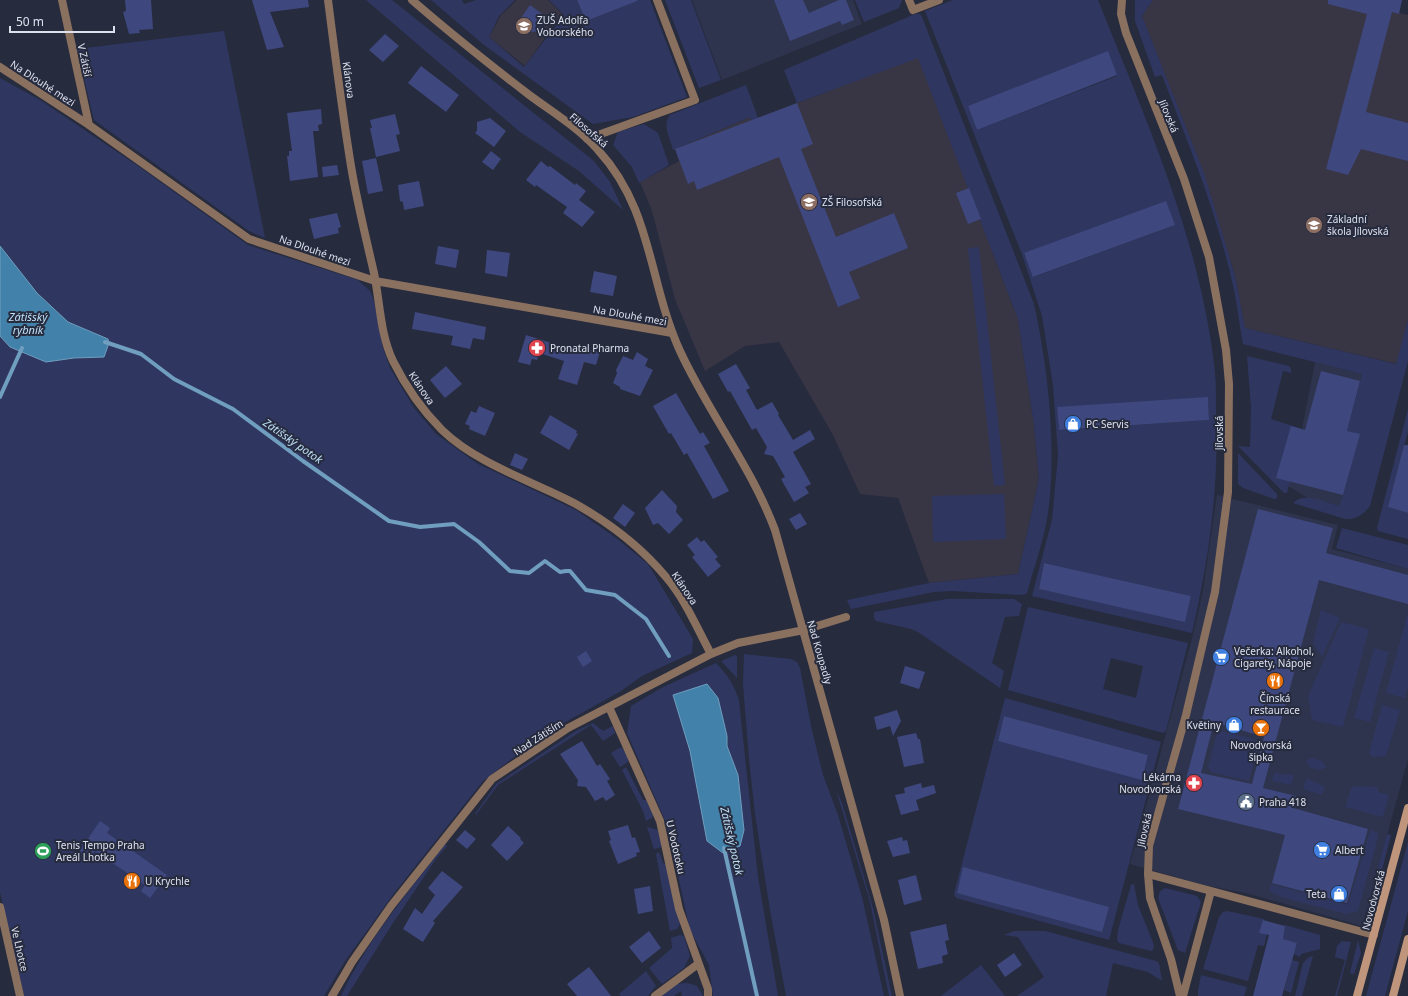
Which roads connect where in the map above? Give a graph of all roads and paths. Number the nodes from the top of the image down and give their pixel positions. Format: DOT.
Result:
graph roads {
  1 [pos="62,0"];
  2 [pos="328,0"];
  3 [pos="412,0"];
  4 [pos="657,0"];
  5 [pos="909,0"];
  6 [pos="939,0"];
  7 [pos="1122,0"];
  8 [pos="0,67"];
  9 [pos="89,125"];
  10 [pos="587,139"];
  11 [pos="375,281"];
  12 [pos="672,333"];
  13 [pos="846,617"];
  14 [pos="804,630"];
  15 [pos="711,654"];
  16 [pos="609,707"];
  17 [pos="1408,808"];
  18 [pos="1148,874"];
  19 [pos="1211,891"];
  20 [pos="0,907"];
  21 [pos="1374,935"];
  22 [pos="1408,939"];
  23 [pos="698,964"];
  24 [pos="20,996"];
  25 [pos="332,996"];
  26 [pos="655,996"];
  27 [pos="708,996"];
  28 [pos="900,996"];
  29 [pos="1181,996"];
  30 [pos="1357,996"];
  31 [pos="1393,996"];
  1 -- 9 [label="street, V Zátiší"];
  2 -- 11 [label="street, Klánova"];
  3 -- 10 [label="street, Filosofská"];
  4 -- 10 [label="street"];
  5 -- 6 [label="street"];
  7 -- 18 [label="street, Jílovská"];
  8 -- 9 [label="street, Na Dlouhé mezi"];
  9 -- 11 [label="street, Na Dlouhé mezi"];
  10 -- 12 [label="street, Filosofská"];
  11 -- 12 [label="street, Na Dlouhé mezi"];
  11 -- 15 [label="street, Klánova"];
  12 -- 14 [label="street, Nad Koupadly"];
  13 -- 14 [label="street, Nad Zátiším"];
  14 -- 15 [label="street, Nad Zátiším"];
  14 -- 28 [label="street, Nad Koupadly"];
  15 -- 16 [label="street, Nad Zátiším"];
  16 -- 23 [label="street, U Vodotoku"];
  16 -- 25 [label="street, Nad Zátiším"];
  17 -- 21 [label="main road, Novodvorská"];
  18 -- 19 [label="street"];
  18 -- 29 [label="street, Jílovská"];
  19 -- 21 [label="street"];
  19 -- 29 [label="street, Jílovská"];
  20 -- 24 [label="street, Ve Lhotce"];
  21 -- 30 [label="main road, Novodvorská"];
  22 -- 31 [label="main road"];
  23 -- 26 [label="street"];
  23 -- 27 [label="street, U Vodotoku"];
}
